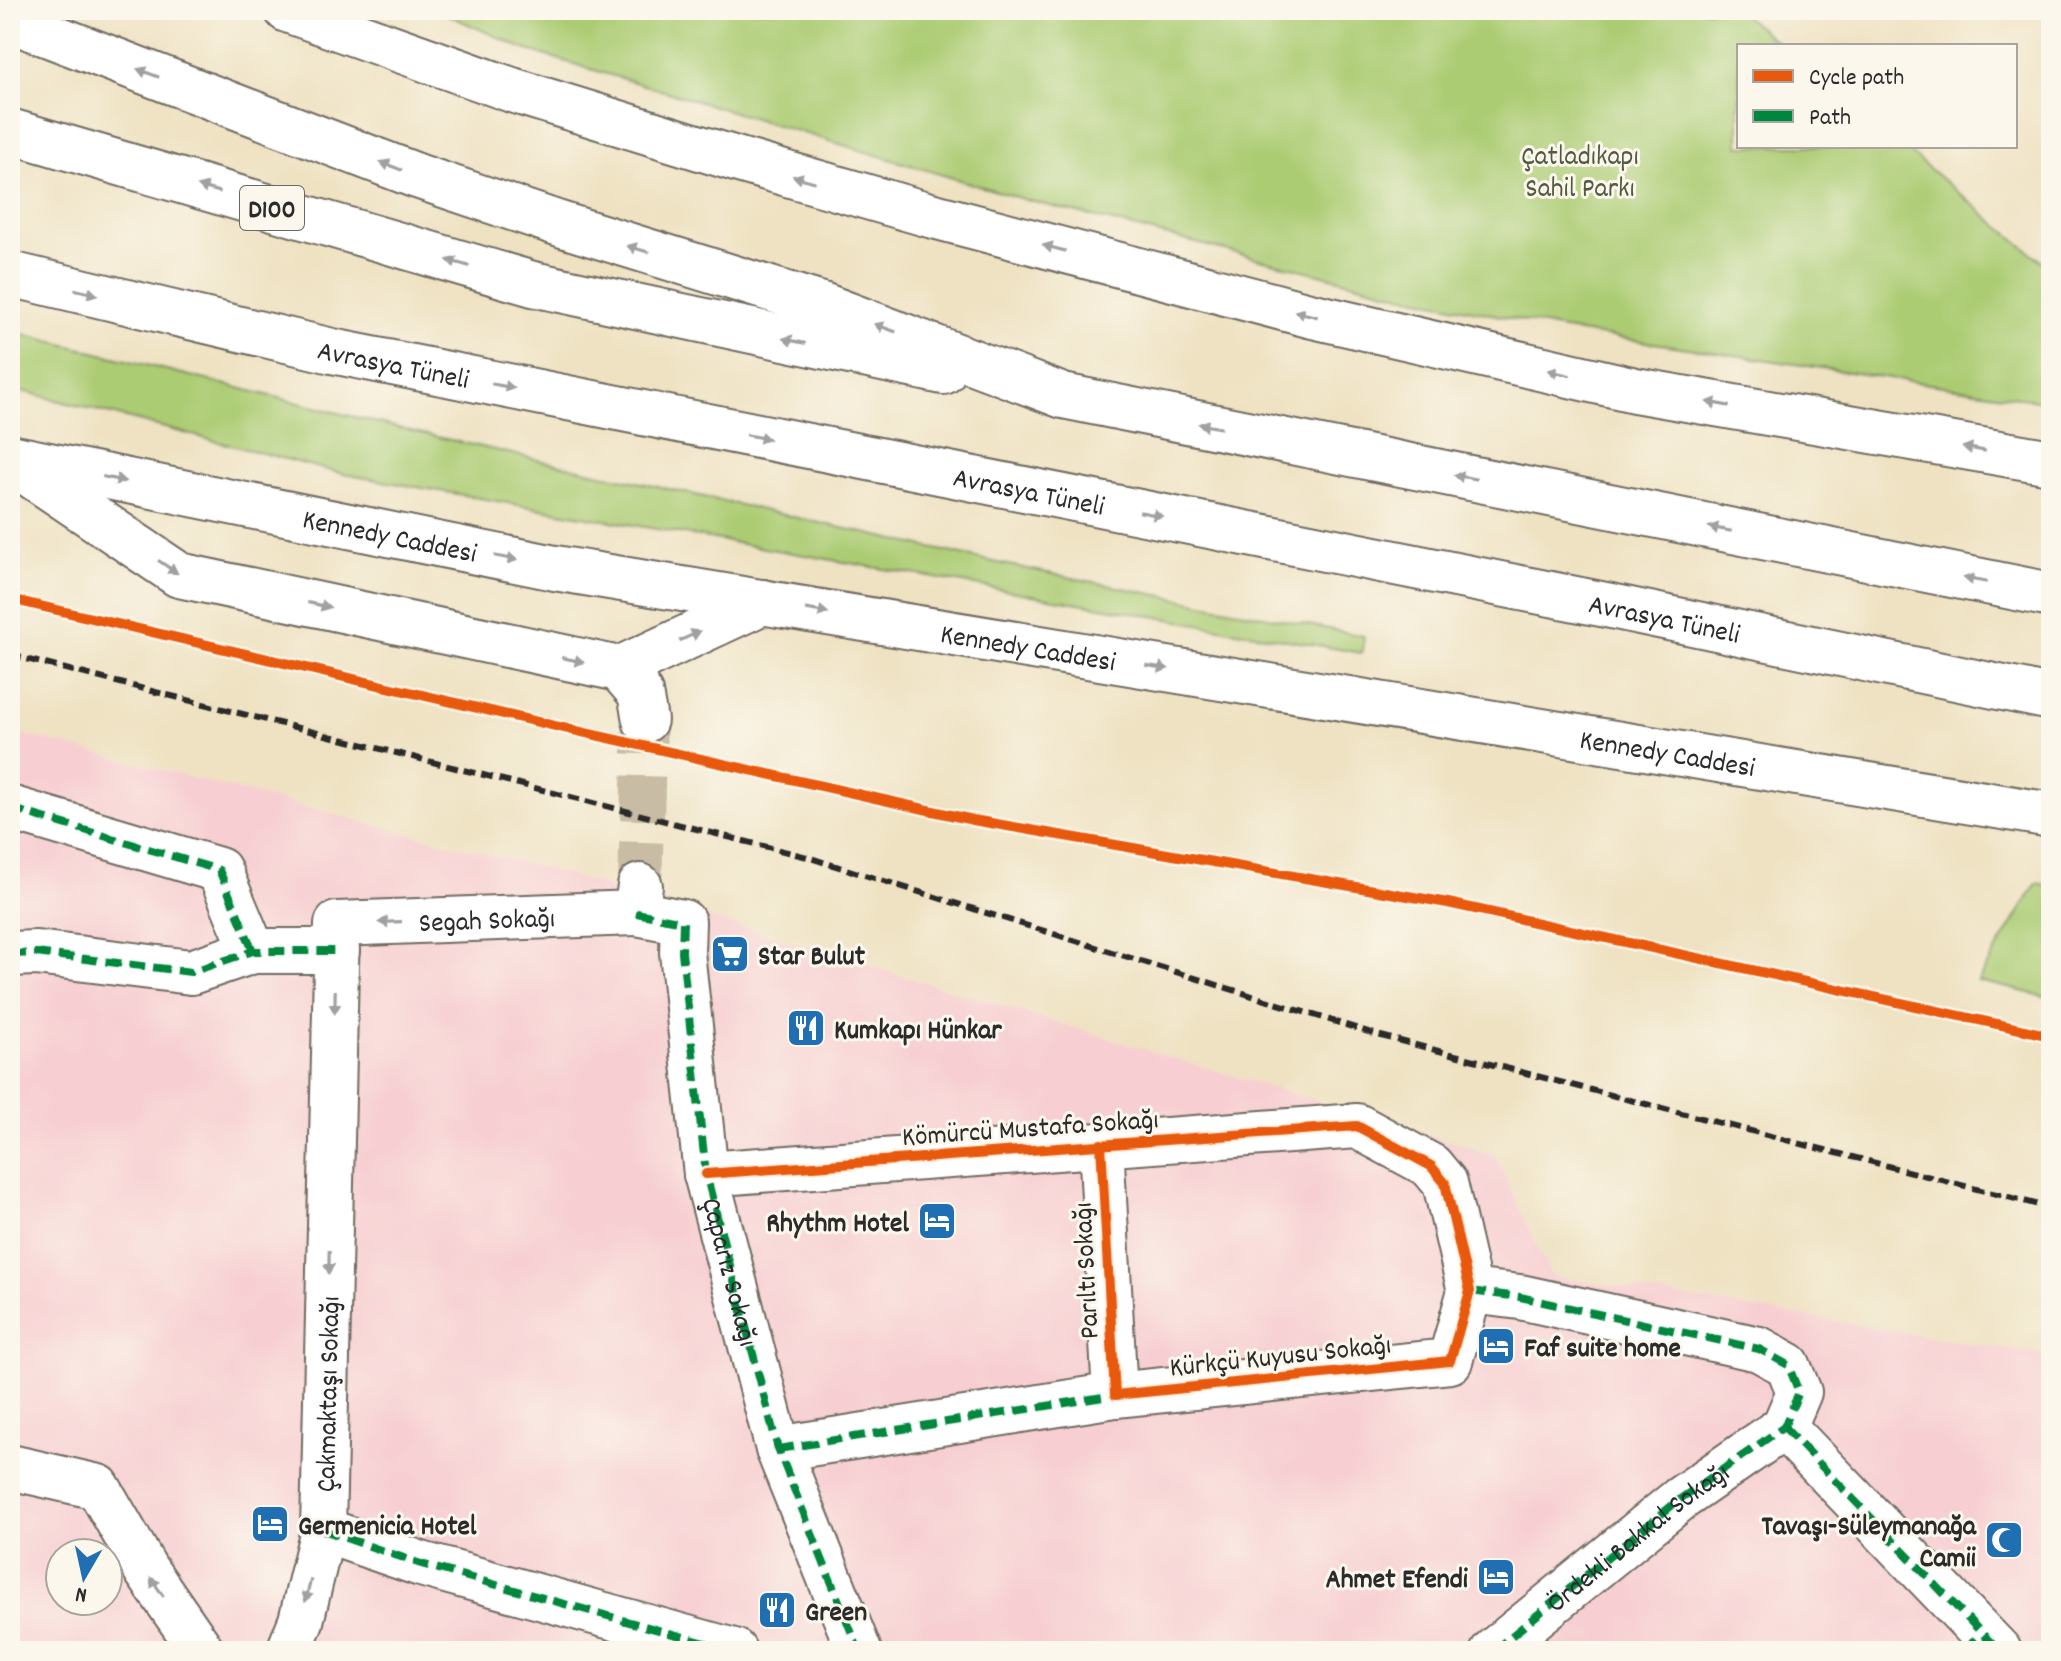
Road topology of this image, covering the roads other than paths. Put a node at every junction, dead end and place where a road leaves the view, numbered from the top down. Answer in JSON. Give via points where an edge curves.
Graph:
{"nodes":[{"id":1,"x":287,"y":10,"type":"edge"},
{"id":2,"x":10,"y":20,"type":"edge"},
{"id":3,"x":10,"y":131,"type":"edge"},
{"id":4,"x":10,"y":274,"type":"edge"},
{"id":5,"x":1063,"y":396,"type":"junction"},
{"id":6,"x":10,"y":459,"type":"edge"},
{"id":7,"x":2051,"y":462,"type":"edge"},
{"id":8,"x":2051,"y":595,"type":"edge"},
{"id":9,"x":763,"y":602,"type":"junction"},
{"id":10,"x":619,"y":669,"type":"junction"},
{"id":11,"x":2051,"y":698,"type":"edge"},
{"id":12,"x":645,"y":720,"type":"tunnel mouth"},
{"id":13,"x":10,"y":808,"type":"edge"},
{"id":14,"x":2051,"y":815,"type":"edge"},
{"id":15,"x":638,"y":899,"type":"joint"},
{"id":16,"x":337,"y":938,"type":"junction"},
{"id":17,"x":253,"y":951,"type":"junction"},
{"id":18,"x":10,"y":954,"type":"edge"},
{"id":19,"x":1101,"y":1144,"type":"junction"},
{"id":20,"x":706,"y":1174,"type":"junction"},
{"id":21,"x":1470,"y":1291,"type":"junction"},
{"id":22,"x":1115,"y":1395,"type":"junction"},
{"id":23,"x":1784,"y":1427,"type":"junction"},
{"id":24,"x":778,"y":1449,"type":"junction"},
{"id":25,"x":10,"y":1467,"type":"edge"},
{"id":26,"x":323,"y":1530,"type":"junction"},
{"id":27,"x":1982,"y":1645,"type":"edge"},
{"id":28,"x":202,"y":1651,"type":"edge"},
{"id":29,"x":289,"y":1651,"type":"edge"},
{"id":30,"x":734,"y":1651,"type":"edge"},
{"id":31,"x":859,"y":1651,"type":"edge"},
{"id":32,"x":1493,"y":1651,"type":"edge"}],
"edges":[{"from":7,"to":1,"type":"main road","one_way":true,"via":[[1635,390],[1309,315],[739,160],[512,90]]},
{"from":5,"to":2,"type":"main road","one_way":true,"via":[[825,306],[417,176]]},
{"from":5,"to":3,"type":"main road","number":"D100","one_way":true,"via":[[533,284]]},
{"from":4,"to":11,"type":"main road","name":"Avrasya Tüneli","one_way":true,"via":[[332,351]]},
{"from":8,"to":5,"type":"main road","one_way":true},
{"from":6,"to":9,"type":"main road","name":"Kennedy Caddesi","one_way":true,"via":[[555,568]]},
{"from":6,"to":10,"type":"main road","one_way":true,"via":[[179,575]]},
{"from":10,"to":9,"type":"main road","one_way":true},
{"from":9,"to":14,"type":"main road","name":"Kennedy Caddesi","one_way":true},
{"from":10,"to":12,"type":"main road","via":[[640,693]]},
{"from":13,"to":17,"type":"main road","via":[[219,870]]},
{"from":15,"to":16,"type":"main road","name":"Segah Sokağı","one_way":true},
{"from":15,"to":20,"type":"main road","name":"Çaparız Sokağı","via":[[683,922]]},
{"from":16,"to":17,"type":"main road","name":"Segah Sokağı"},
{"from":16,"to":26,"type":"main road","name":"Çakmaktaşı Sokağı","one_way":true},
{"from":17,"to":18,"type":"main road","name":"Segah Sokağı","via":[[191,972]]},
{"from":19,"to":20,"type":"main road","name":"Kömürcü Mustafa Sokağı"},
{"from":19,"to":21,"type":"main road","name":"Kömürcü Mustafa Sokağı","via":[[1357,1126],[1431,1166],[1445,1183]]},
{"from":19,"to":22,"type":"main road","name":"Parıltı Sokağı"},
{"from":20,"to":24,"type":"main road","name":"Çaparız Sokağı"},
{"from":21,"to":22,"type":"main road","name":"Kürkçü Kuyusu Sokağı","via":[[1450,1361]]},
{"from":21,"to":23,"type":"main road","via":[[1759,1349],[1788,1365],[1799,1392]]},
{"from":22,"to":24,"type":"main road","name":"Kürkçü Kuyusu Sokağı"},
{"from":23,"to":27,"type":"main road"},
{"from":23,"to":32,"type":"main road","name":"Ördekli Bakkal Sokağı","via":[[1680,1499]]},
{"from":24,"to":31,"type":"main road","name":"Çaparız Sokağı"},
{"from":28,"to":25,"type":"main road","one_way":true,"via":[[98,1487]]},
{"from":26,"to":29,"type":"main road","one_way":true},
{"from":26,"to":30,"type":"main road","name":"Çakmaktaşı Sokağı","via":[[421,1564]]}]}
